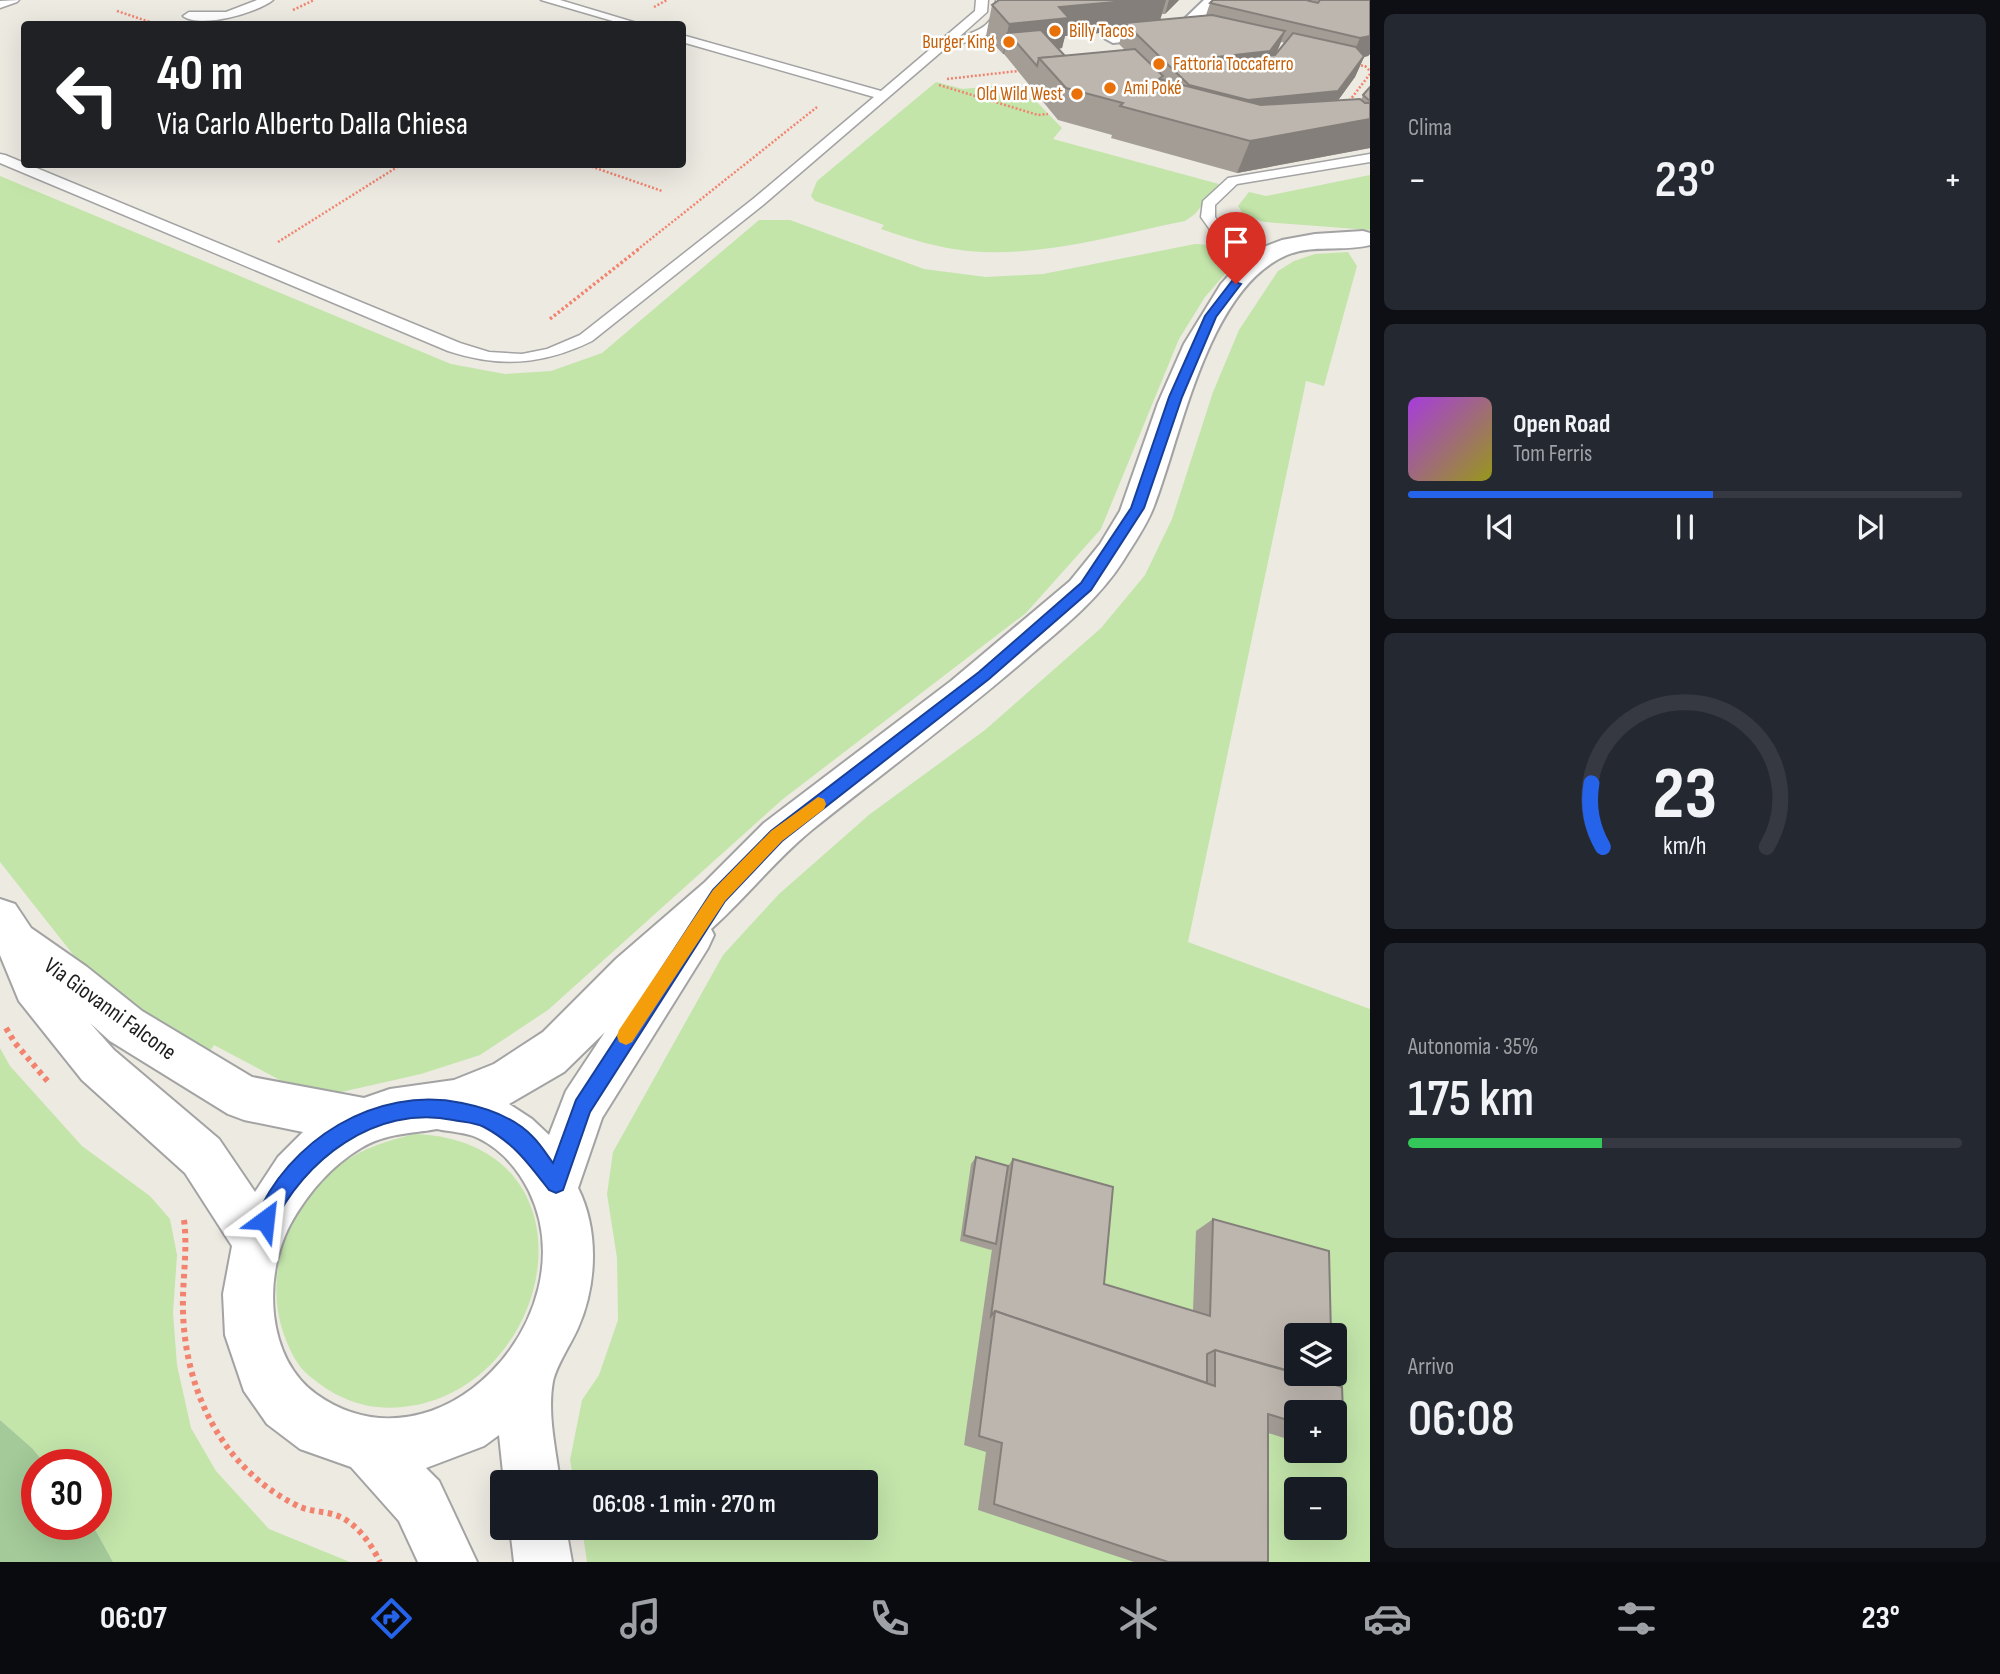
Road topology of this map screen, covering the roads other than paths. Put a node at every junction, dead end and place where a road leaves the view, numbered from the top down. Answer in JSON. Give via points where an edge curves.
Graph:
{"nodes":[{"id":1,"x":13,"y":0,"type":"edge"},
{"id":2,"x":267,"y":0,"type":"edge"},
{"id":3,"x":547,"y":0,"type":"edge"},
{"id":4,"x":982,"y":0,"type":"edge"},
{"id":5,"x":1002,"y":0,"type":"edge"},
{"id":6,"x":1214,"y":0,"type":"edge"},
{"id":7,"x":0,"y":5,"type":"edge"},
{"id":8,"x":250,"y":8,"type":"junction"},
{"id":9,"x":188,"y":16,"type":"dead end"},
{"id":10,"x":240,"y":21,"type":"edge"},
{"id":11,"x":623,"y":21,"type":"edge"},
{"id":12,"x":1182,"y":31,"type":"edge"},
{"id":13,"x":1163,"y":33,"type":"edge"},
{"id":14,"x":1113,"y":38,"type":"dead end"},
{"id":15,"x":686,"y":39,"type":"edge"},
{"id":16,"x":945,"y":43,"type":"junction"},
{"id":17,"x":882,"y":95,"type":"junction"},
{"id":18,"x":0,"y":158,"type":"edge"},
{"id":19,"x":1370,"y":158,"type":"edge"},
{"id":20,"x":21,"y":167,"type":"edge"},
{"id":21,"x":24,"y":168,"type":"edge"},
{"id":22,"x":1217,"y":230,"type":"dead end"},
{"id":23,"x":1366,"y":240,"type":"edge"},
{"id":24,"x":719,"y":896,"type":"junction"},
{"id":25,"x":8,"y":929,"type":"edge"},
{"id":26,"x":438,"y":1107,"type":"junction"},
{"id":27,"x":363,"y":1121,"type":"junction"},
{"id":28,"x":556,"y":1183,"type":"junction"},
{"id":29,"x":256,"y":1238,"type":"junction"},
{"id":30,"x":527,"y":1374,"type":"junction"},
{"id":31,"x":368,"y":1445,"type":"junction"},
{"id":32,"x":530,"y":1470,"type":"edge"},
{"id":33,"x":540,"y":1540,"type":"edge"},
{"id":34,"x":448,"y":1562,"type":"edge"},
{"id":35,"x":543,"y":1562,"type":"edge"}],
"edges":[{"from":1,"to":7,"type":"lane"},
{"from":2,"to":8,"type":"lane"},
{"from":3,"to":11,"type":"lane"},
{"from":4,"to":16,"type":"lane","via":[[981,12]]},
{"from":5,"to":16,"type":"lane","via":[[999,19],[980,36]]},
{"from":6,"to":12,"type":"street"},
{"from":8,"to":9,"type":"lane","via":[[220,16]]},
{"from":8,"to":10,"type":"lane"},
{"from":13,"to":14,"type":"street"},
{"from":15,"to":17,"type":"lane"},
{"from":16,"to":17,"type":"lane"},
{"from":17,"to":21,"type":"lane","via":[[758,202],[586,338],[559,352],[516,360],[478,356]]},
{"from":18,"to":20,"type":"lane"},
{"from":19,"to":22,"type":"lane","via":[[1233,181],[1208,204],[1208,218]]},
{"from":23,"to":24,"type":"street","via":[[1260,244],[1211,316],[1175,397],[1137,508],[1086,586],[984,676],[776,836]]},
{"from":24,"to":26,"type":"street","via":[[629,974],[544,1060],[491,1088]]},
{"from":24,"to":28,"type":"street","via":[[582,1107]]},
{"from":25,"to":27,"type":"street","name":"Via Giovanni Falcone","via":[[126,1026],[244,1098]]},
{"from":25,"to":29,"type":"street","name":"Via Giovanni Falcone","via":[[34,987],[65,1028],[98,1065],[202,1156]]},
{"from":26,"to":27,"type":"street","via":[[401,1109]]},
{"from":26,"to":28,"type":"street","via":[[486,1117],[526,1143]]},
{"from":27,"to":29,"type":"street","via":[[329,1141],[299,1168],[274,1201]]},
{"from":28,"to":30,"type":"street","via":[[569,1227],[569,1276],[555,1328]]},
{"from":29,"to":31,"type":"street","via":[[246,1284],[247,1307],[248,1329],[262,1373],[288,1408],[325,1433]]},
{"from":30,"to":31,"type":"street","via":[[494,1407],[454,1431],[412,1445]]},
{"from":30,"to":32,"type":"street","via":[[525,1429]]},
{"from":31,"to":34,"type":"street","via":[[419,1501]]},
{"from":33,"to":35,"type":"street"}]}
